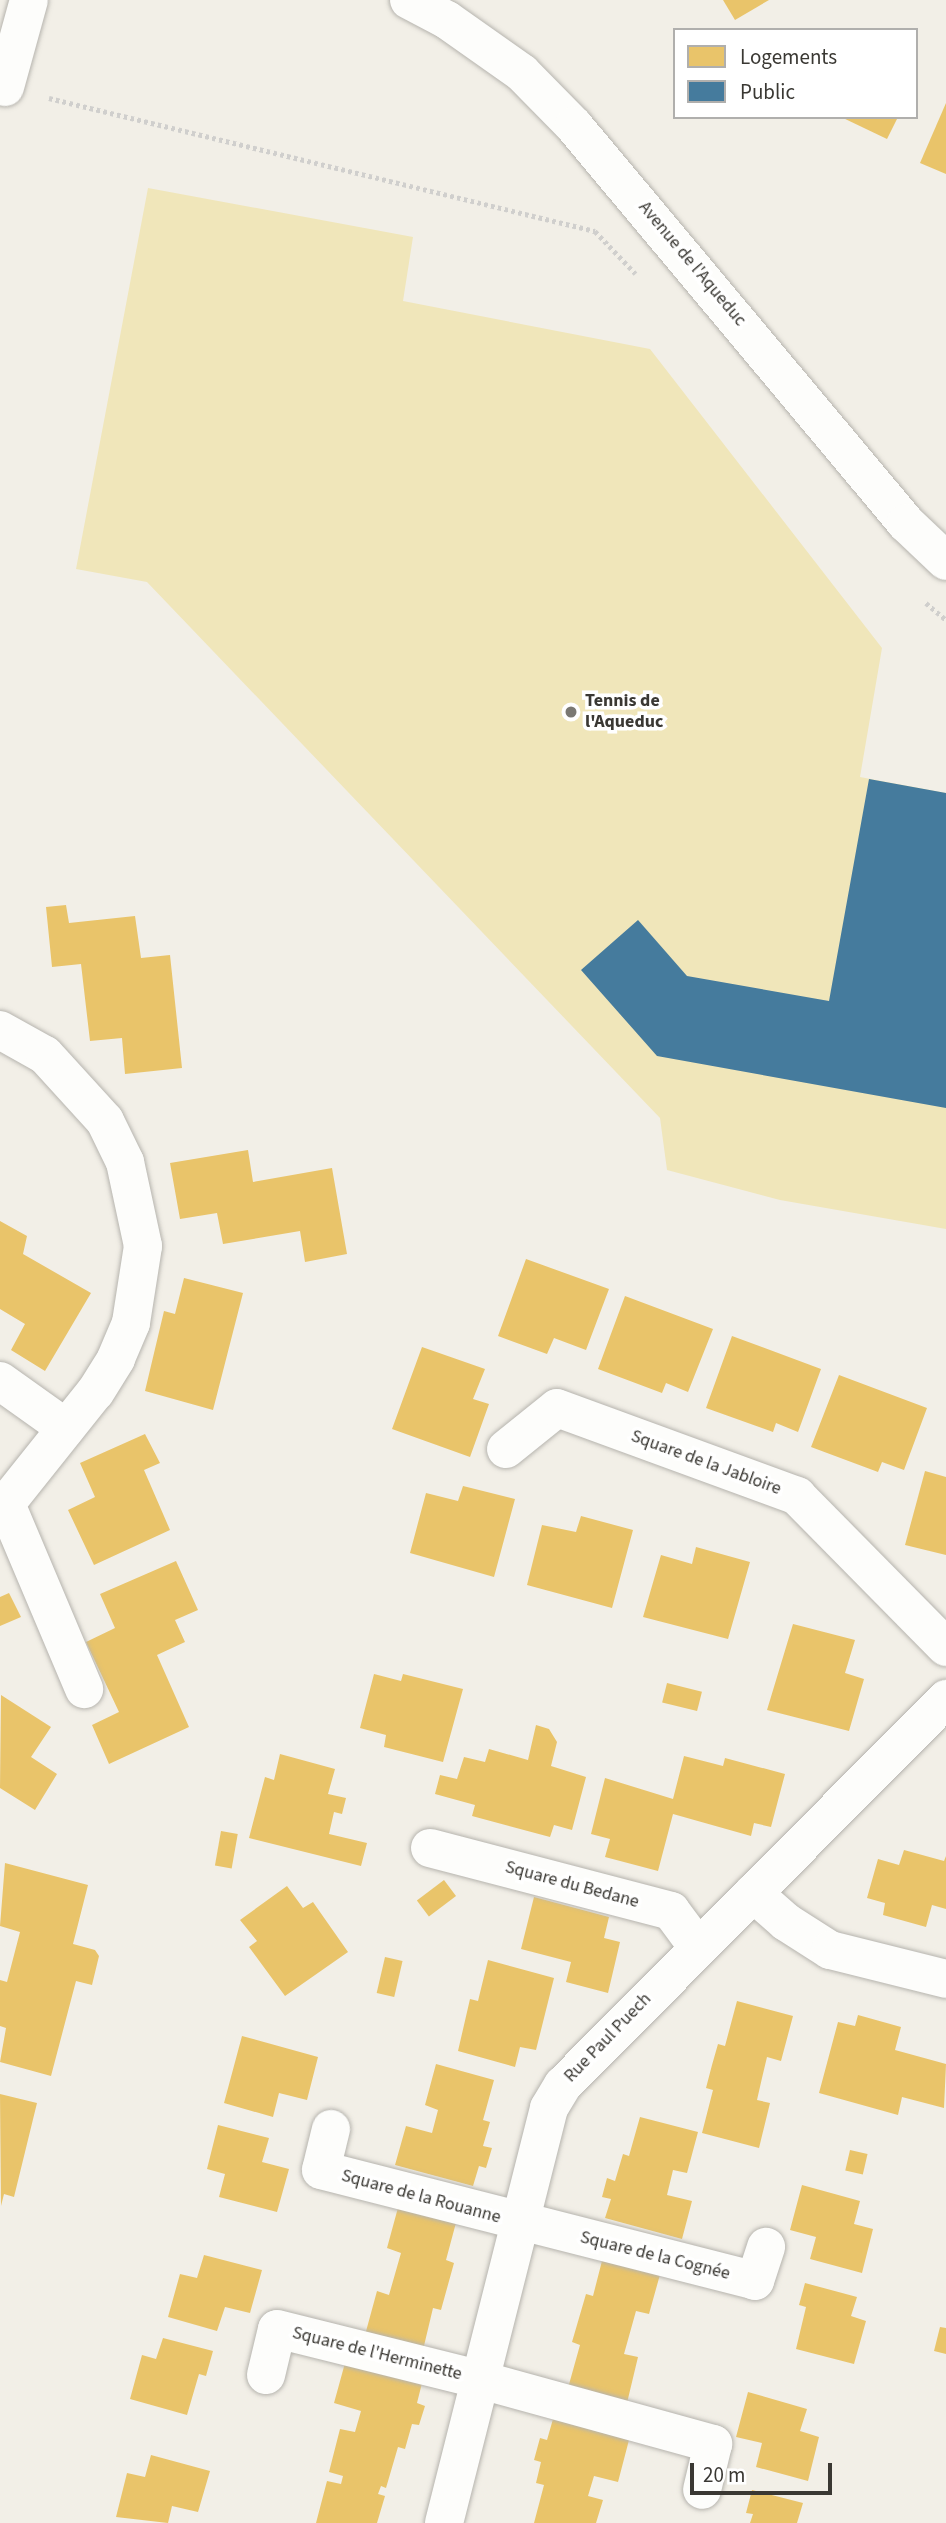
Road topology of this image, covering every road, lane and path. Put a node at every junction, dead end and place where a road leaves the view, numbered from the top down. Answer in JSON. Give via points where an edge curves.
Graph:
{"nodes":[{"id":1,"x":29,"y":0,"type":"edge"},
{"id":2,"x":409,"y":0,"type":"edge"},
{"id":3,"x":5,"y":87,"type":"joint"},
{"id":4,"x":595,"y":231,"type":"dead end"},
{"id":5,"x":946,"y":561,"type":"edge"},
{"id":6,"x":0,"y":1030,"type":"edge"},
{"id":7,"x":0,"y":1381,"type":"edge"},
{"id":8,"x":66,"y":1429,"type":"junction"},
{"id":9,"x":506,"y":1448,"type":"dead end"},
{"id":10,"x":3,"y":1507,"type":"edge"},
{"id":11,"x":946,"y":1647,"type":"edge"},
{"id":12,"x":84,"y":1689,"type":"dead end"},
{"id":13,"x":946,"y":1699,"type":"edge"},
{"id":14,"x":430,"y":1848,"type":"dead end"},
{"id":15,"x":753,"y":1893,"type":"junction"},
{"id":16,"x":697,"y":1946,"type":"junction"},
{"id":17,"x":946,"y":1979,"type":"edge"},
{"id":18,"x":331,"y":2129,"type":"dead end"},
{"id":19,"x":521,"y":2224,"type":"junction"},
{"id":20,"x":766,"y":2247,"type":"dead end"},
{"id":21,"x":266,"y":2375,"type":"dead end"},
{"id":22,"x":481,"y":2380,"type":"junction"},
{"id":23,"x":702,"y":2490,"type":"dead end"},
{"id":24,"x":444,"y":2523,"type":"edge"}],
"edges":[{"from":1,"to":3,"type":"street"},
{"from":2,"to":5,"type":"street","name":"Avenue de l'Aqueduc","via":[[447,20],[522,73],[574,126],[906,523]]},
{"from":3,"to":4,"type":"path"},
{"from":6,"to":8,"type":"street","via":[[45,1055],[105,1121],[125,1162],[137,1204],[142,1246],[131,1323],[95,1392]]},
{"from":7,"to":8,"type":"street"},
{"from":8,"to":10,"type":"street"},
{"from":9,"to":11,"type":"street","name":"Square de la Jabloire","via":[[557,1408],[797,1496]]},
{"from":10,"to":12,"type":"street"},
{"from":13,"to":15,"type":"street","name":"Rue Paul Puech"},
{"from":14,"to":16,"type":"street","name":"Square du Bedane","via":[[671,1911]]},
{"from":15,"to":16,"type":"street","name":"Rue Paul Puech"},
{"from":15,"to":17,"type":"street","via":[[786,1922],[830,1950]]},
{"from":16,"to":19,"type":"street","name":"Rue Paul Puech","via":[[563,2085],[549,2108]]},
{"from":18,"to":19,"type":"street","name":"Square de la Rouanne","via":[[321,2170]]},
{"from":19,"to":20,"type":"street","name":"Square de la Cognée","via":[[755,2281]]},
{"from":19,"to":22,"type":"street","name":"Rue Paul Puech"},
{"from":21,"to":22,"type":"street","name":"Square de l'Herminette","via":[[277,2329]]},
{"from":22,"to":23,"type":"street","via":[[713,2444]]},
{"from":22,"to":24,"type":"street","name":"Rue Paul Puech"}]}
